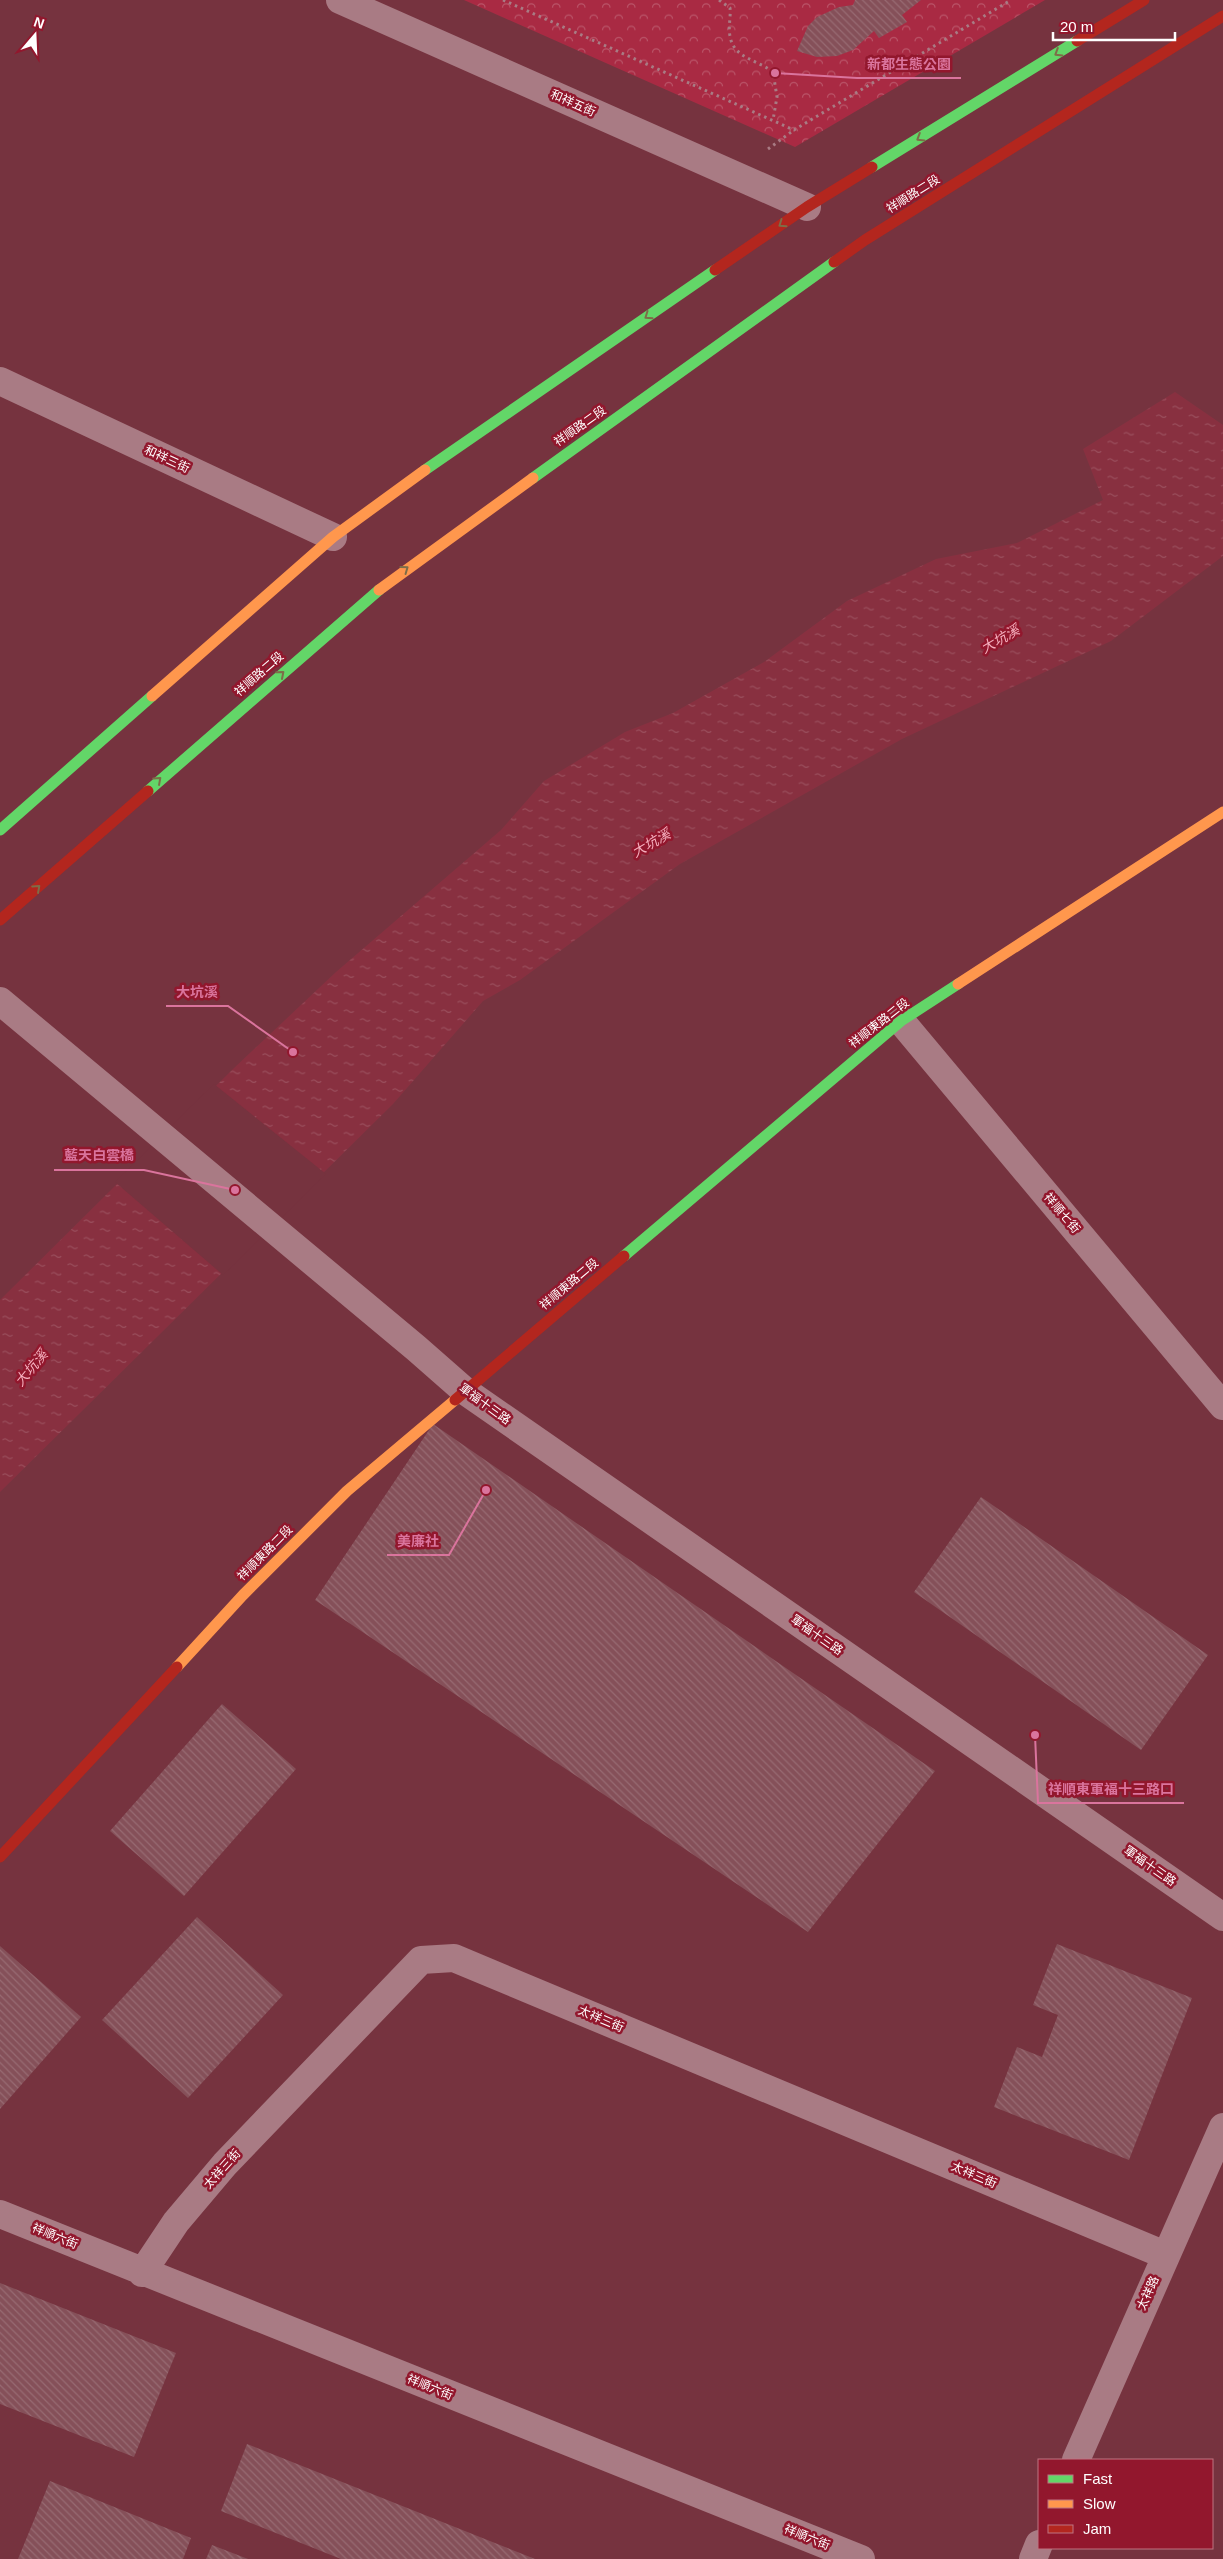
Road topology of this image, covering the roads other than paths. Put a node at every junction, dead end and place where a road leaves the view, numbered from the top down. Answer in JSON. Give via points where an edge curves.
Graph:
{"nodes":[{"id":1,"x":340,"y":0,"type":"edge"},
{"id":2,"x":1144,"y":0,"type":"edge"},
{"id":3,"x":1223,"y":16,"type":"edge"},
{"id":4,"x":807,"y":207,"type":"junction"},
{"id":5,"x":0,"y":382,"type":"edge"},
{"id":6,"x":333,"y":537,"type":"junction"},
{"id":7,"x":1223,"y":812,"type":"edge"},
{"id":8,"x":0,"y":830,"type":"edge"},
{"id":9,"x":0,"y":920,"type":"edge"},
{"id":10,"x":0,"y":1001,"type":"edge"},
{"id":11,"x":901,"y":1021,"type":"junction"},
{"id":12,"x":465,"y":1391,"type":"junction"},
{"id":13,"x":1223,"y":1406,"type":"edge"},
{"id":14,"x":0,"y":1857,"type":"edge"},
{"id":15,"x":1223,"y":1917,"type":"edge"},
{"id":16,"x":1223,"y":2127,"type":"edge"},
{"id":17,"x":0,"y":2214,"type":"edge"},
{"id":18,"x":1165,"y":2255,"type":"junction"},
{"id":19,"x":142,"y":2272,"type":"junction"},
{"id":20,"x":1076,"y":2459,"type":"edge"},
{"id":21,"x":1038,"y":2546,"type":"edge"},
{"id":22,"x":862,"y":2559,"type":"edge"},
{"id":23,"x":1032,"y":2559,"type":"edge"}],
"edges":[{"from":1,"to":4,"type":"street","name":"和祥五街"},
{"from":2,"to":4,"type":"street","one_way":true},
{"from":9,"to":3,"type":"street","name":"祥順路二段","one_way":true,"via":[[389,580],[865,240]]},
{"from":4,"to":6,"type":"street","one_way":true,"via":[[444,456]]},
{"from":5,"to":6,"type":"street","name":"和祥三街"},
{"from":6,"to":8,"type":"street"},
{"from":7,"to":11,"type":"street","name":"祥順東路二段"},
{"from":10,"to":12,"type":"street","name":"軍福十三路"},
{"from":11,"to":12,"type":"street","name":"祥順東路二段"},
{"from":11,"to":13,"type":"street","name":"祥順七街"},
{"from":12,"to":14,"type":"street","name":"祥順東路二段","via":[[347,1491],[243,1595]]},
{"from":12,"to":15,"type":"street","name":"軍福十三路"},
{"from":16,"to":18,"type":"street","name":"太祥路"},
{"from":17,"to":19,"type":"street","name":"祥順六街"},
{"from":18,"to":19,"type":"street","name":"太祥三街","via":[[454,1958],[421,1960],[225,2164],[176,2222]]},
{"from":18,"to":20,"type":"street","name":"太祥路"},
{"from":19,"to":22,"type":"street","name":"祥順六街"},
{"from":21,"to":23,"type":"street"}]}
